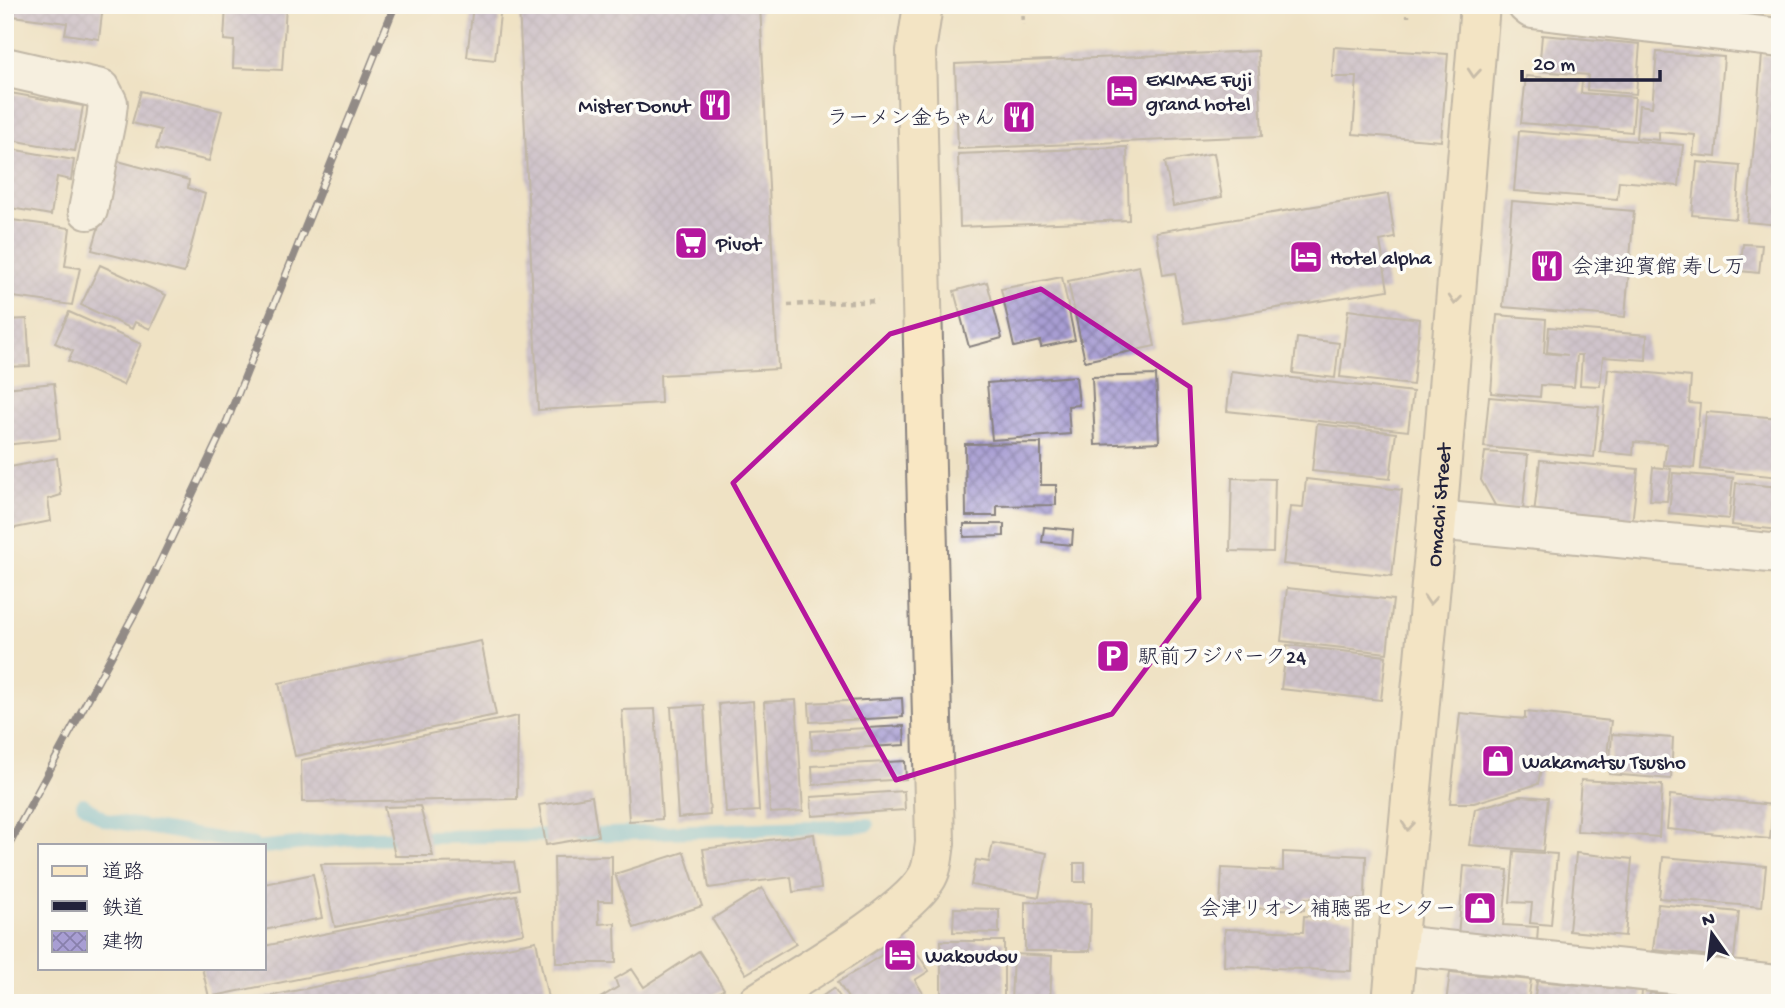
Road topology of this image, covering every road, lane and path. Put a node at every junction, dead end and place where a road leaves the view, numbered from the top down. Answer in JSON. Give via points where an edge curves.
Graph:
{"nodes":[{"id":1,"x":923,"y":5,"type":"edge"},
{"id":2,"x":1022,"y":5,"type":"edge"},
{"id":3,"x":1408,"y":5,"type":"edge"},
{"id":4,"x":1480,"y":5,"type":"edge"},
{"id":5,"x":1527,"y":5,"type":"edge"},
{"id":6,"x":1408,"y":17,"type":"dead end"},
{"id":7,"x":1023,"y":25,"type":"dead end"},
{"id":8,"x":1780,"y":38,"type":"edge"},
{"id":9,"x":5,"y":67,"type":"edge"},
{"id":10,"x":88,"y":210,"type":"dead end"},
{"id":11,"x":883,"y":301,"type":"dead end"},
{"id":12,"x":788,"y":305,"type":"dead end"},
{"id":13,"x":1437,"y":520,"type":"junction"},
{"id":14,"x":1780,"y":554,"type":"edge"},
{"id":15,"x":1397,"y":945,"type":"junction"},
{"id":16,"x":1777,"y":982,"type":"edge"},
{"id":17,"x":757,"y":1003,"type":"edge"},
{"id":18,"x":1392,"y":1003,"type":"edge"}],
"edges":[{"from":1,"to":17,"type":"street","via":[[916,51],[932,864],[921,887],[882,921]]},
{"from":2,"to":7,"type":"path"},
{"from":3,"to":6,"type":"path"},
{"from":4,"to":13,"type":"street","name":"Omachi Street","one_way":true},
{"from":5,"to":8,"type":"street"},
{"from":9,"to":10,"type":"street","via":[[101,89],[108,103]]},
{"from":11,"to":12,"type":"path"},
{"from":13,"to":14,"type":"street"},
{"from":13,"to":15,"type":"street","name":"Omachi Street","one_way":true},
{"from":15,"to":16,"type":"street"},
{"from":15,"to":18,"type":"street","name":"Omachi Street"}]}
